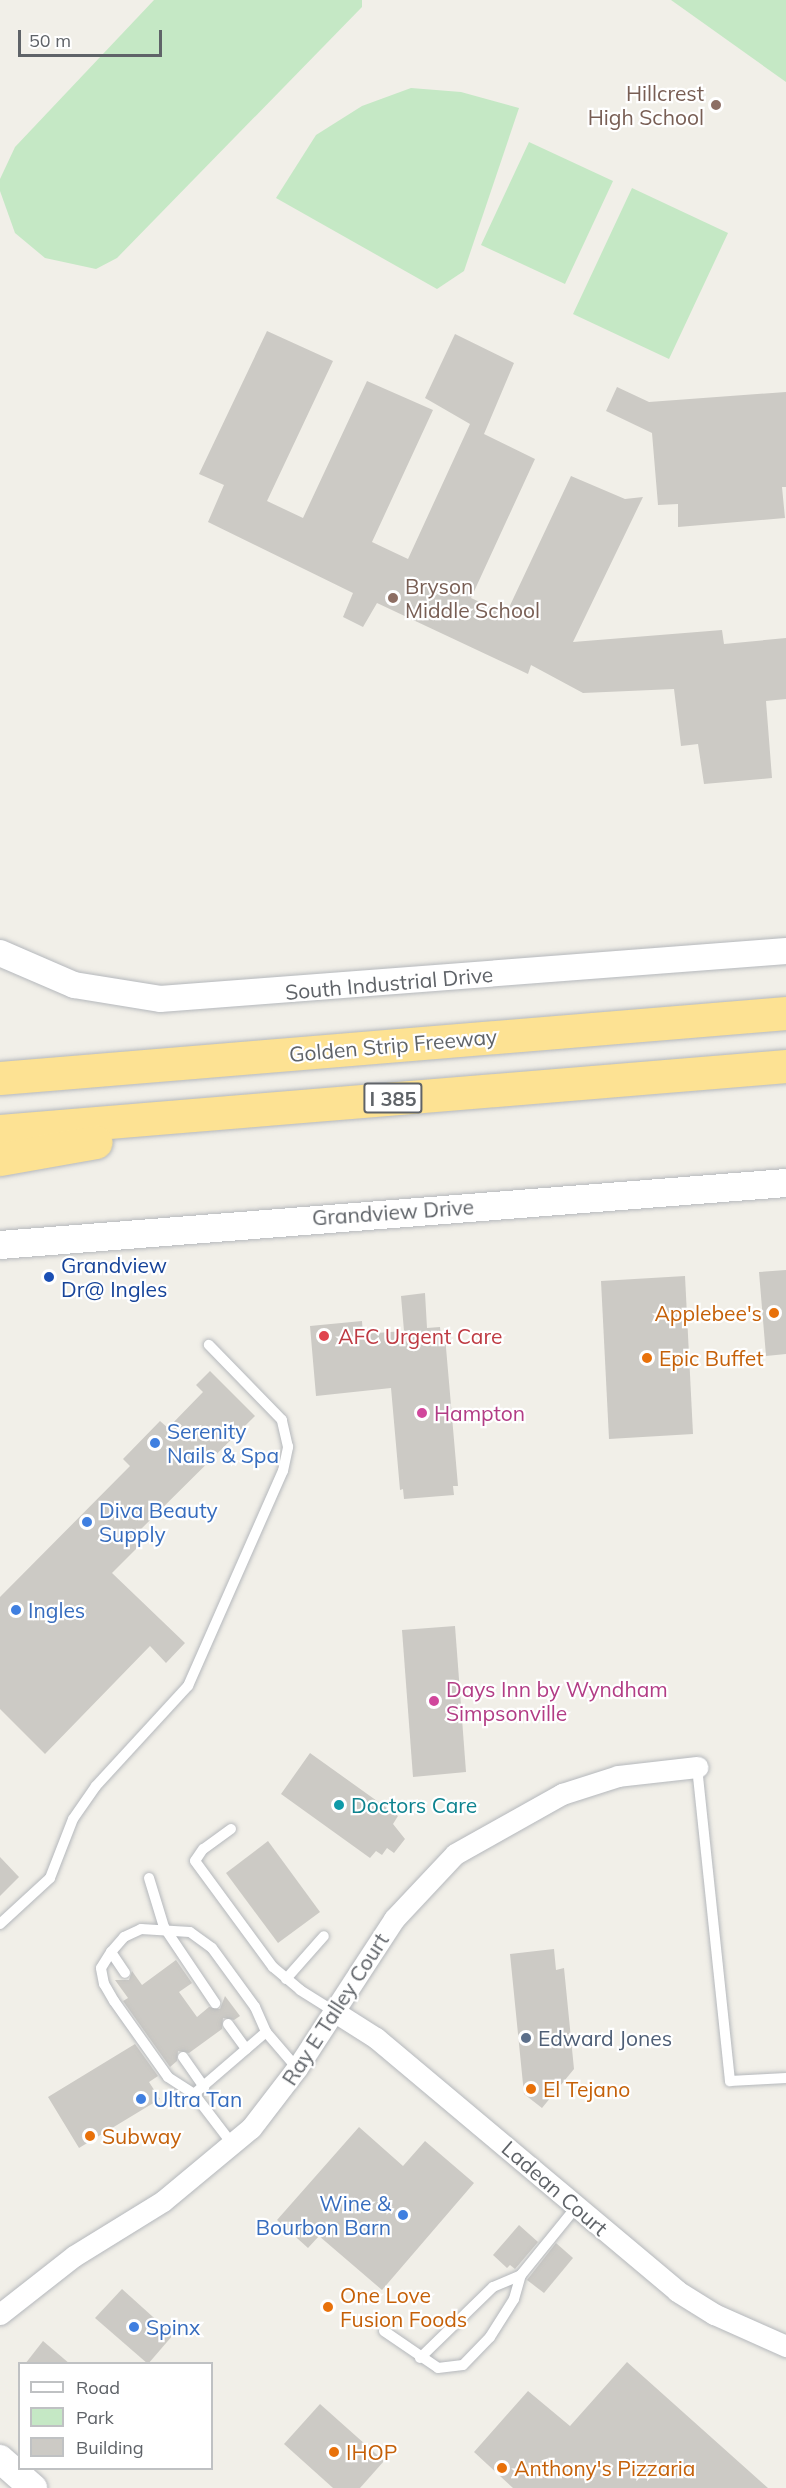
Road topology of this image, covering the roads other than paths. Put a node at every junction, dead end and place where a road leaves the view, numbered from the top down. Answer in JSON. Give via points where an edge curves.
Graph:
{"nodes":[{"id":1,"x":786,"y":951,"type":"edge"},
{"id":2,"x":0,"y":953,"type":"edge"},
{"id":3,"x":786,"y":1013,"type":"edge"},
{"id":4,"x":300,"y":1053,"type":"junction"},
{"id":5,"x":0,"y":1055,"type":"edge"},
{"id":6,"x":786,"y":1066,"type":"edge"},
{"id":7,"x":0,"y":1078,"type":"edge"},
{"id":8,"x":298,"y":1106,"type":"junction"},
{"id":9,"x":0,"y":1131,"type":"edge"},
{"id":10,"x":0,"y":1159,"type":"edge"},
{"id":11,"x":786,"y":1182,"type":"edge"},
{"id":12,"x":0,"y":1245,"type":"edge"},
{"id":13,"x":209,"y":1345,"type":"dead end"},
{"id":14,"x":696,"y":1767,"type":"joint"},
{"id":15,"x":231,"y":1829,"type":"dead end"},
{"id":16,"x":150,"y":1878,"type":"dead end"},
{"id":17,"x":0,"y":1924,"type":"edge"},
{"id":18,"x":164,"y":1927,"type":"junction"},
{"id":19,"x":324,"y":1936,"type":"dead end"},
{"id":20,"x":111,"y":1952,"type":"junction"},
{"id":21,"x":125,"y":1973,"type":"dead end"},
{"id":22,"x":286,"y":1978,"type":"junction"},
{"id":23,"x":215,"y":2003,"type":"dead end"},
{"id":24,"x":335,"y":2012,"type":"junction"},
{"id":25,"x":228,"y":2024,"type":"dead end"},
{"id":26,"x":266,"y":2032,"type":"junction"},
{"id":27,"x":246,"y":2049,"type":"junction"},
{"id":28,"x":183,"y":2057,"type":"dead end"},
{"id":29,"x":297,"y":2068,"type":"junction"},
{"id":30,"x":786,"y":2078,"type":"edge"},
{"id":31,"x":204,"y":2087,"type":"junction"},
{"id":32,"x":194,"y":2094,"type":"junction"},
{"id":33,"x":233,"y":2145,"type":"junction"},
{"id":34,"x":577,"y":2206,"type":"junction"},
{"id":35,"x":521,"y":2275,"type":"junction"},
{"id":36,"x":0,"y":2314,"type":"edge"},
{"id":37,"x":384,"y":2331,"type":"dead end"},
{"id":38,"x":786,"y":2346,"type":"edge"},
{"id":39,"x":420,"y":2358,"type":"junction"},
{"id":40,"x":0,"y":2459,"type":"edge"},
{"id":41,"x":33,"y":2488,"type":"edge"}],
"edges":[{"from":1,"to":2,"type":"street","name":"South Industrial Drive","via":[[160,999],[74,986]]},
{"from":3,"to":4,"type":"highway","name":"Golden Strip Freeway"},
{"from":4,"to":5,"type":"highway"},
{"from":4,"to":7,"type":"highway","name":"Golden Strip Freeway"},
{"from":6,"to":8,"type":"highway","number":"I 385"},
{"from":8,"to":9,"type":"highway","number":"I 385"},
{"from":8,"to":10,"type":"highway"},
{"from":11,"to":12,"type":"main road","name":"Grandview Drive"},
{"from":13,"to":17,"type":"lane","via":[[282,1420],[288,1447],[283,1471],[188,1686],[96,1786],[73,1819],[50,1878]]},
{"from":14,"to":24,"type":"street","name":"Ray E Talley Court","via":[[618,1776],[562,1794],[464,1848],[422,1885],[394,1918]]},
{"from":14,"to":30,"type":"lane","via":[[730,2081]]},
{"from":15,"to":22,"type":"lane","via":[[203,1849],[195,1861],[273,1967]]},
{"from":16,"to":18,"type":"lane"},
{"from":18,"to":20,"type":"lane","via":[[141,1929],[124,1937]]},
{"from":18,"to":23,"type":"lane"},
{"from":18,"to":26,"type":"lane","via":[[190,1932],[212,1948],[255,2007]]},
{"from":19,"to":22,"type":"lane"},
{"from":20,"to":21,"type":"lane"},
{"from":20,"to":32,"type":"lane","via":[[101,1968],[104,1984],[168,2077]]},
{"from":22,"to":24,"type":"lane"},
{"from":24,"to":29,"type":"street","name":"Ray E Talley Court"},
{"from":24,"to":34,"type":"street","name":"Ladean Court","via":[[376,2038]]},
{"from":25,"to":27,"type":"lane"},
{"from":26,"to":27,"type":"lane"},
{"from":26,"to":29,"type":"lane"},
{"from":27,"to":31,"type":"lane"},
{"from":28,"to":31,"type":"lane"},
{"from":29,"to":33,"type":"street","name":"Ray E Talley Court"},
{"from":31,"to":32,"type":"lane"},
{"from":32,"to":33,"type":"lane"},
{"from":33,"to":36,"type":"street","name":"Ray E Talley Court","via":[[163,2201],[74,2256]]},
{"from":34,"to":35,"type":"lane"},
{"from":34,"to":38,"type":"street","name":"Ladean Court","via":[[677,2290],[714,2314]]},
{"from":35,"to":39,"type":"lane","via":[[493,2287]]},
{"from":35,"to":39,"type":"lane","via":[[514,2300],[490,2337],[463,2365],[438,2368]]},
{"from":37,"to":39,"type":"lane"},
{"from":40,"to":41,"type":"main road"}]}
